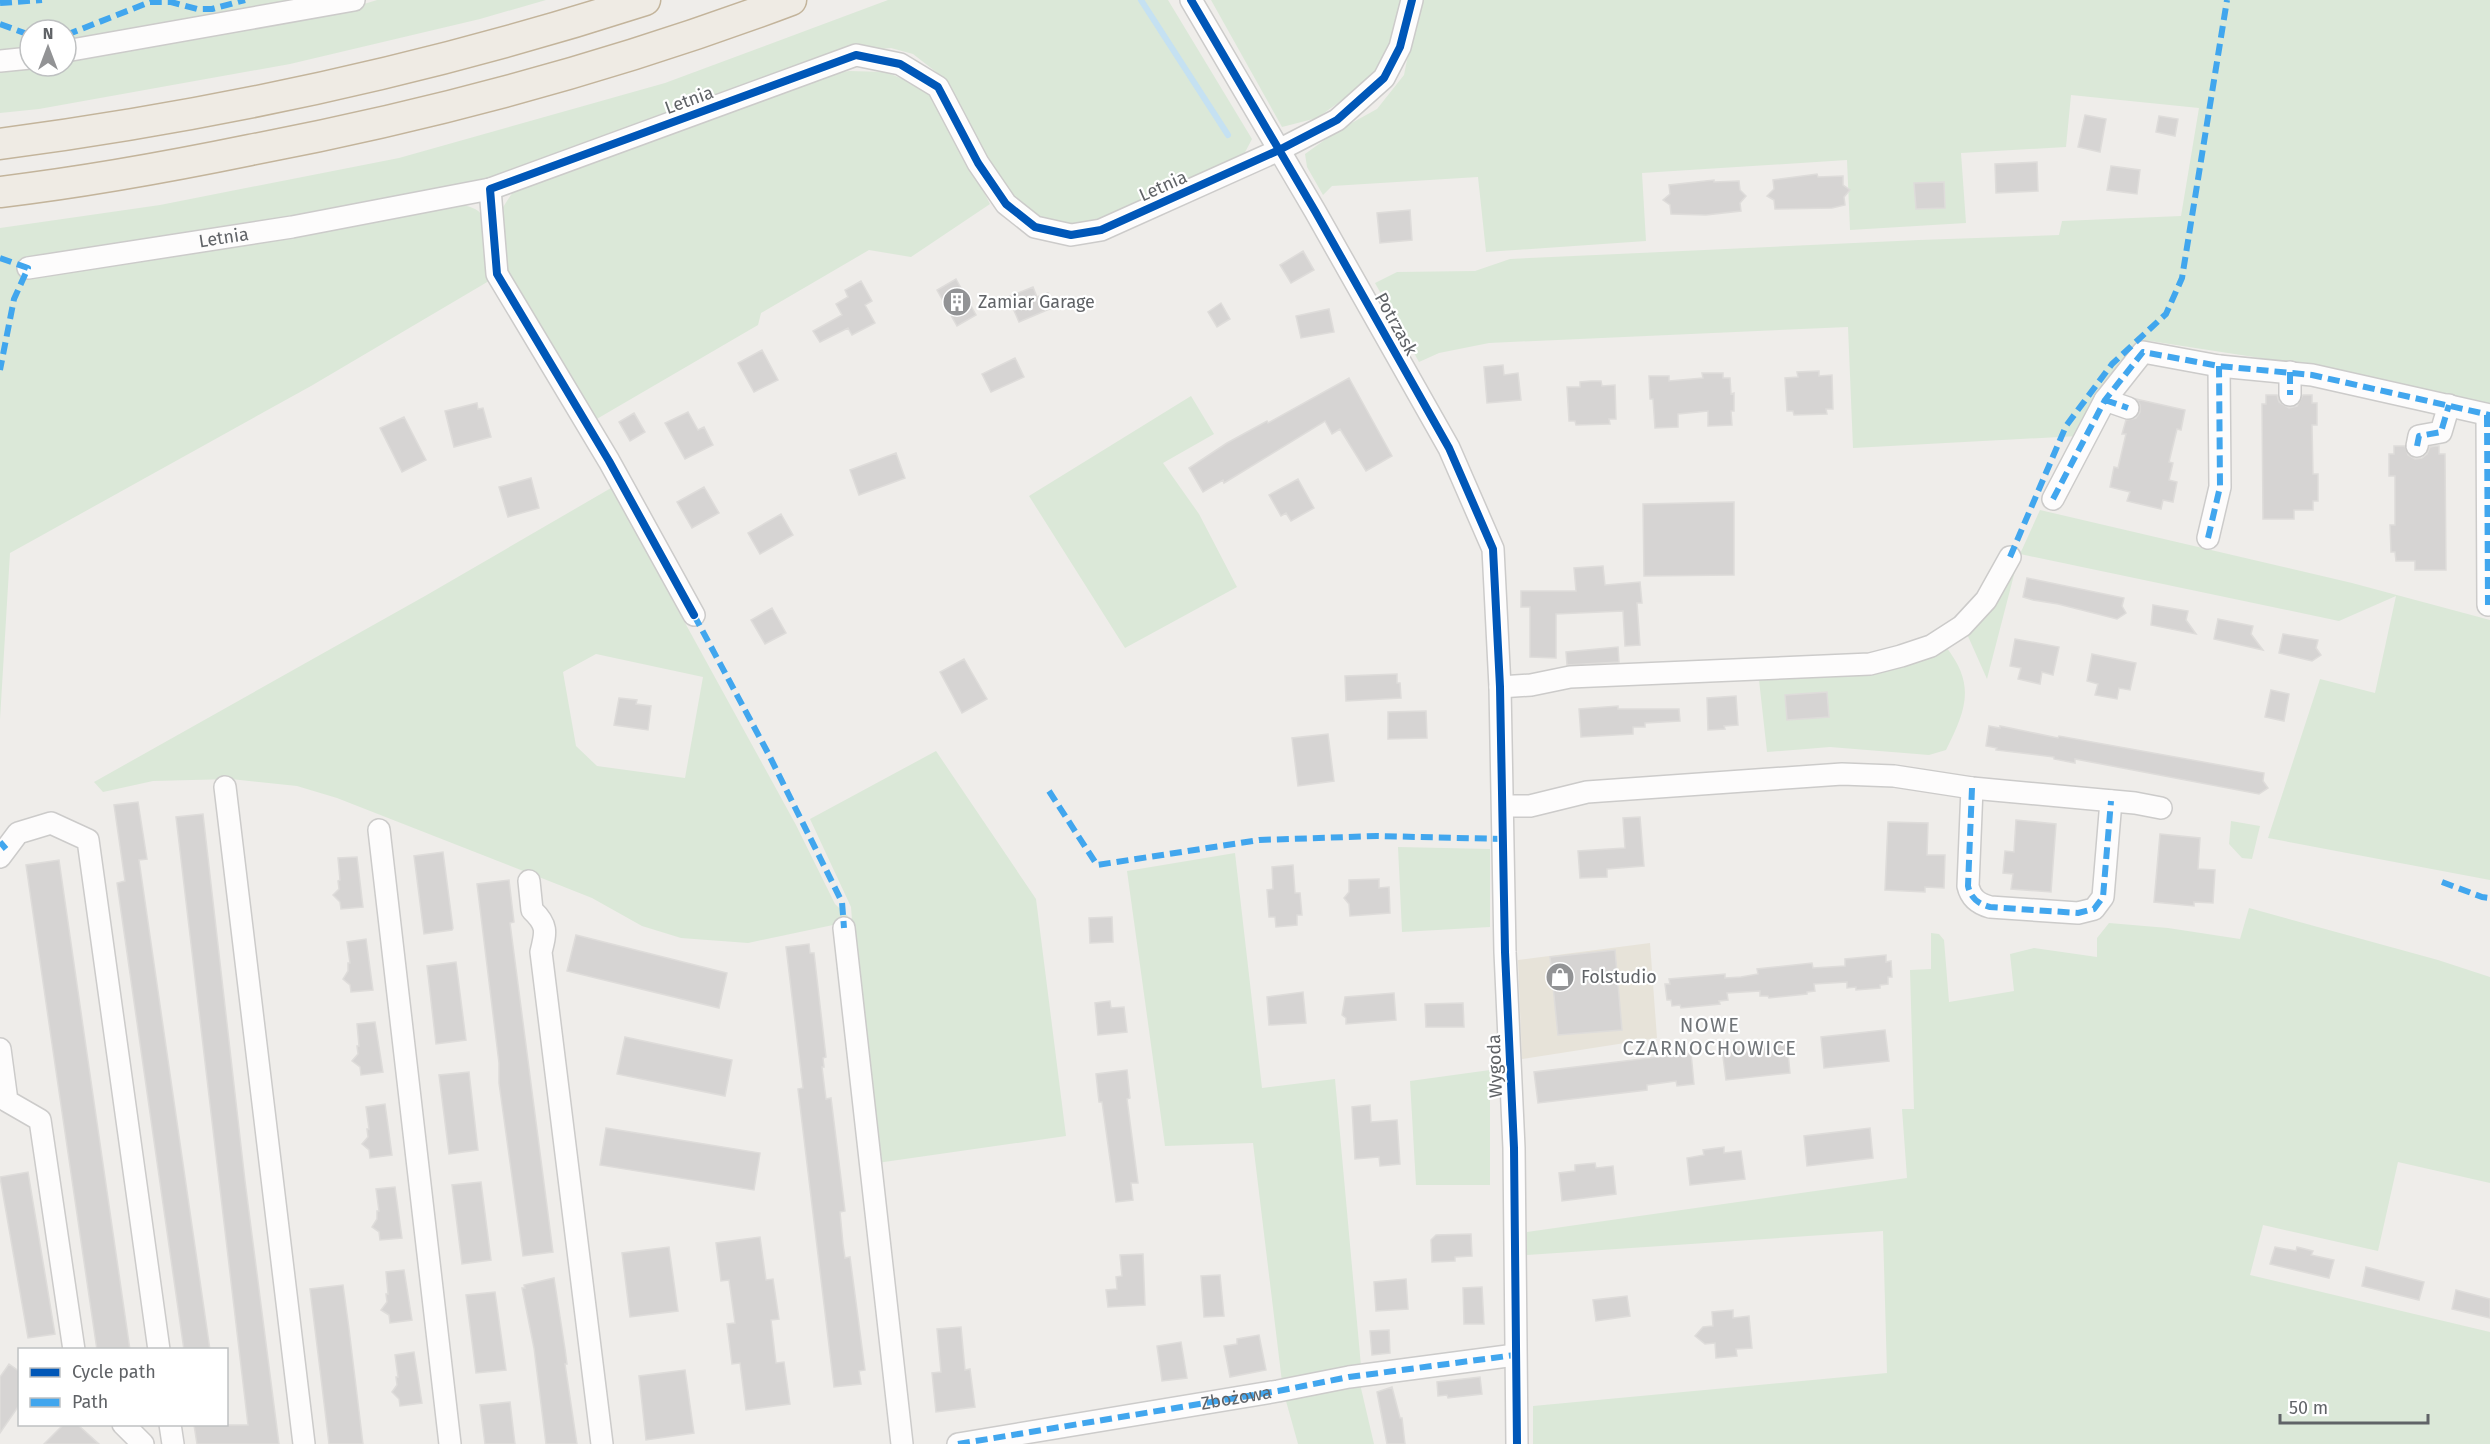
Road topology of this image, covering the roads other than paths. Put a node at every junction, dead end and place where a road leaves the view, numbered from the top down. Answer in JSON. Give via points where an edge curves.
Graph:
{"nodes":[{"id":1,"x":354,"y":0,"type":"edge"},
{"id":2,"x":645,"y":0,"type":"edge"},
{"id":3,"x":790,"y":0,"type":"edge"},
{"id":4,"x":1191,"y":0,"type":"edge"},
{"id":5,"x":1412,"y":0,"type":"edge"},
{"id":6,"x":78,"y":49,"type":"edge"},
{"id":7,"x":18,"y":60,"type":"edge"},
{"id":8,"x":0,"y":62,"type":"edge"},
{"id":9,"x":0,"y":144,"type":"edge"},
{"id":10,"x":1279,"y":150,"type":"junction"},
{"id":11,"x":490,"y":189,"type":"junction"},
{"id":12,"x":0,"y":192,"type":"edge"},
{"id":13,"x":28,"y":268,"type":"dead end"},
{"id":14,"x":2219,"y":366,"type":"junction"},
{"id":15,"x":2290,"y":372,"type":"junction"},
{"id":16,"x":2290,"y":395,"type":"dead end"},
{"id":17,"x":2105,"y":400,"type":"junction"},
{"id":18,"x":2449,"y":405,"type":"junction"},
{"id":19,"x":2128,"y":408,"type":"dead end"},
{"id":20,"x":2488,"y":415,"type":"edge"},
{"id":21,"x":2416,"y":446,"type":"dead end"},
{"id":22,"x":2053,"y":499,"type":"dead end"},
{"id":23,"x":2208,"y":538,"type":"dead end"},
{"id":24,"x":2010,"y":557,"type":"dead end"},
{"id":25,"x":2488,"y":605,"type":"dead end"},
{"id":26,"x":694,"y":615,"type":"dead end"},
{"id":27,"x":1500,"y":687,"type":"junction"},
{"id":28,"x":225,"y":787,"type":"dead end"},
{"id":29,"x":1972,"y":788,"type":"junction"},
{"id":30,"x":2111,"y":801,"type":"junction"},
{"id":31,"x":1504,"y":806,"type":"junction"},
{"id":32,"x":2161,"y":808,"type":"dead end"},
{"id":33,"x":379,"y":830,"type":"dead end"},
{"id":34,"x":0,"y":857,"type":"edge"},
{"id":35,"x":529,"y":881,"type":"dead end"},
{"id":36,"x":844,"y":928,"type":"dead end"},
{"id":37,"x":0,"y":1049,"type":"edge"},
{"id":38,"x":74,"y":1348,"type":"edge"},
{"id":39,"x":159,"y":1348,"type":"edge"},
{"id":40,"x":1515,"y":1355,"type":"junction"},
{"id":41,"x":124,"y":1426,"type":"edge"},
{"id":42,"x":170,"y":1426,"type":"edge"},
{"id":43,"x":901,"y":1440,"type":"edge"},
{"id":44,"x":143,"y":1444,"type":"edge"},
{"id":45,"x":173,"y":1444,"type":"edge"},
{"id":46,"x":303,"y":1444,"type":"edge"},
{"id":47,"x":450,"y":1444,"type":"edge"},
{"id":48,"x":602,"y":1444,"type":"edge"},
{"id":49,"x":958,"y":1444,"type":"edge"},
{"id":50,"x":1517,"y":1444,"type":"edge"}],
"edges":[{"from":1,"to":6,"type":"street"},
{"from":2,"to":9,"type":"highway","via":[[471,52],[309,91],[158,120]]},
{"from":3,"to":12,"type":"highway","via":[[663,45],[378,123],[171,165]]},
{"from":4,"to":10,"type":"street","name":"Potrzask"},
{"from":5,"to":10,"type":"street","name":"Letnia","via":[[1400,47],[1384,78],[1337,120]]},
{"from":7,"to":8,"type":"street"},
{"from":10,"to":11,"type":"street","name":"Letnia","via":[[1101,230],[1071,235],[1035,227],[1006,204],[983,171],[938,87],[900,64],[856,55]]},
{"from":10,"to":27,"type":"street","name":"Potrzask","via":[[1449,448],[1493,549]]},
{"from":11,"to":13,"type":"street","name":"Letnia","via":[[292,227]]},
{"from":11,"to":26,"type":"street","via":[[497,274],[609,461]]},
{"from":14,"to":15,"type":"street"},
{"from":14,"to":17,"type":"street","via":[[2143,352]]},
{"from":14,"to":23,"type":"street","via":[[2220,487]]},
{"from":15,"to":16,"type":"street"},
{"from":15,"to":18,"type":"street"},
{"from":17,"to":19,"type":"street"},
{"from":17,"to":22,"type":"street"},
{"from":18,"to":20,"type":"street"},
{"from":18,"to":21,"type":"street","via":[[2441,432],[2419,436]]},
{"from":20,"to":25,"type":"street"},
{"from":24,"to":27,"type":"street","via":[[1986,600],[1962,626],[1931,646],[1870,664],[1570,677]]},
{"from":27,"to":31,"type":"street","name":"Wygoda"},
{"from":28,"to":46,"type":"street"},
{"from":29,"to":30,"type":"street"},
{"from":29,"to":30,"type":"street","via":[[1968,886],[1974,899],[1990,908],[2078,913],[2094,909],[2103,897]]},
{"from":29,"to":31,"type":"street","via":[[1894,776],[1842,774],[1587,792],[1530,806]]},
{"from":30,"to":32,"type":"street"},
{"from":31,"to":40,"type":"street","name":"Wygoda","via":[[1514,1148]]},
{"from":33,"to":47,"type":"street"},
{"from":34,"to":39,"type":"street","via":[[18,833],[51,824],[88,840]]},
{"from":35,"to":48,"type":"street","via":[[532,910],[543,920],[545,935],[541,952]]},
{"from":36,"to":43,"type":"street"},
{"from":37,"to":38,"type":"street","via":[[7,1101],[40,1120]]},
{"from":40,"to":49,"type":"street","name":"Zbożowa","via":[[1348,1377]]},
{"from":40,"to":50,"type":"street","name":"Wygoda"},
{"from":41,"to":44,"type":"street"},
{"from":42,"to":45,"type":"street"}]}
